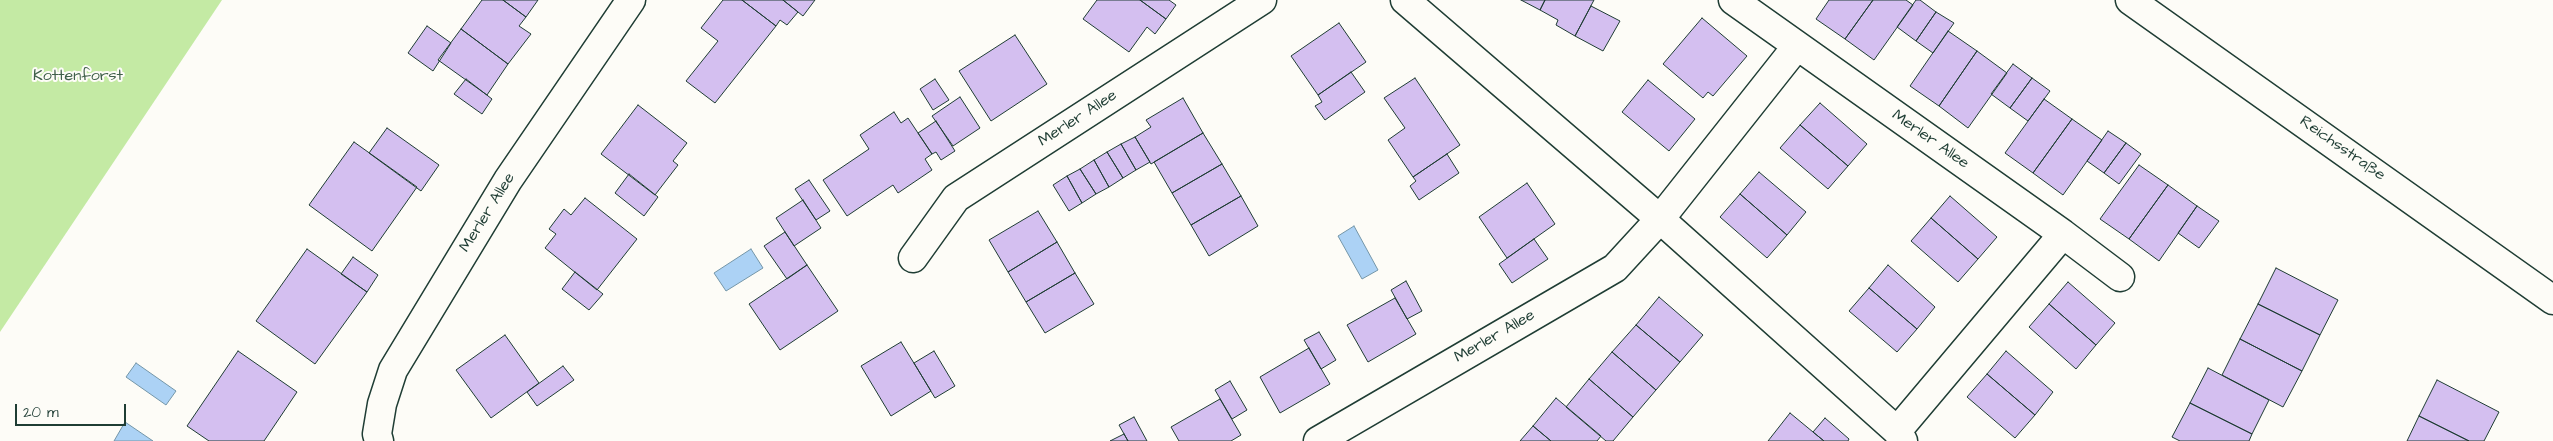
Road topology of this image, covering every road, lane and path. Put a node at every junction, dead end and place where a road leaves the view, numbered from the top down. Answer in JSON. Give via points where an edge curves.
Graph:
{"nodes":[{"id":1,"x":631,"y":0,"type":"edge"},
{"id":2,"x":1262,"y":0,"type":"edge"},
{"id":3,"x":1405,"y":0,"type":"edge"},
{"id":4,"x":1733,"y":0,"type":"edge"},
{"id":5,"x":2130,"y":0,"type":"edge"},
{"id":6,"x":1798,"y":46,"type":"junction"},
{"id":7,"x":1660,"y":219,"type":"junction"},
{"id":8,"x":2064,"y":234,"type":"junction"},
{"id":9,"x":913,"y":258,"type":"dead end"},
{"id":10,"x":2120,"y":276,"type":"dead end"},
{"id":11,"x":2553,"y":300,"type":"edge"},
{"id":12,"x":1900,"y":436,"type":"edge"},
{"id":13,"x":379,"y":441,"type":"edge"},
{"id":14,"x":1318,"y":441,"type":"edge"}],
"edges":[{"from":1,"to":13,"type":"street","name":"Merler Allee","via":[[508,180],[393,370],[382,404],[377,434]]},
{"from":2,"to":9,"type":"street","name":"Merler Allee","via":[[956,198]]},
{"from":3,"to":7,"type":"street"},
{"from":4,"to":6,"type":"street","name":"Merler Allee"},
{"from":5,"to":11,"type":"street","name":"Reichsstraße"},
{"from":6,"to":7,"type":"street","name":"Merler Allee"},
{"from":6,"to":8,"type":"street","name":"Merler Allee"},
{"from":7,"to":12,"type":"street"},
{"from":7,"to":14,"type":"street","name":"Merler Allee","via":[[1615,268]]},
{"from":8,"to":10,"type":"street","name":"Merler Allee"},
{"from":8,"to":12,"type":"street"}]}
